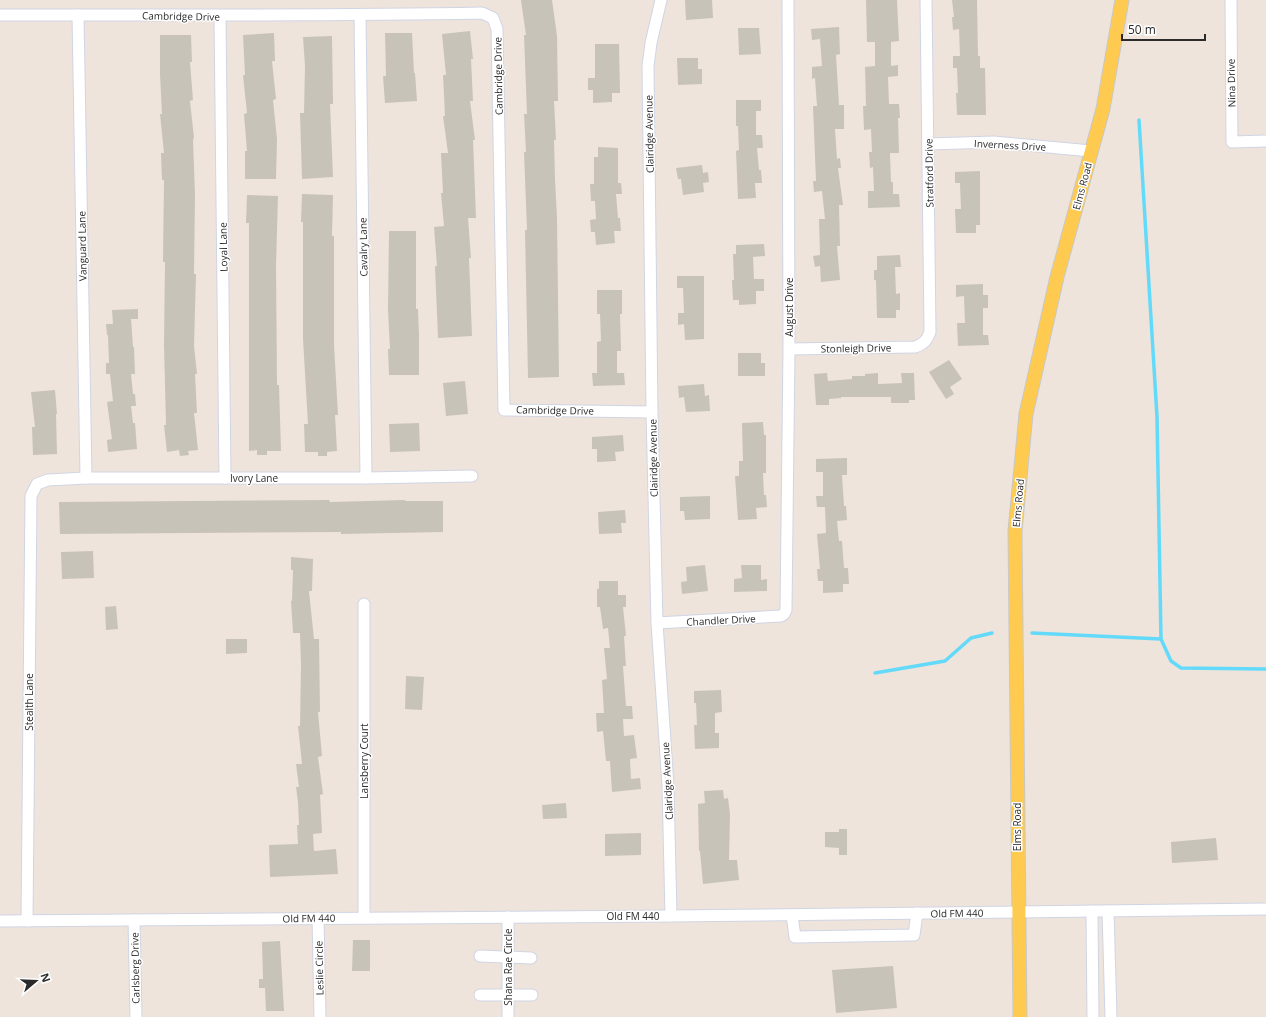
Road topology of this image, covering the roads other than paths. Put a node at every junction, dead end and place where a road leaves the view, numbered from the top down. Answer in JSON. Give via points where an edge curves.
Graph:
{"nodes":[{"id":1,"x":661,"y":0,"type":"edge"},
{"id":2,"x":788,"y":0,"type":"edge"},
{"id":3,"x":926,"y":0,"type":"edge"},
{"id":4,"x":1122,"y":0,"type":"edge"},
{"id":5,"x":1231,"y":0,"type":"edge"},
{"id":6,"x":0,"y":15,"type":"edge"},
{"id":7,"x":78,"y":15,"type":"junction"},
{"id":8,"x":220,"y":16,"type":"junction"},
{"id":9,"x":360,"y":16,"type":"junction"},
{"id":10,"x":1266,"y":141,"type":"edge"},
{"id":11,"x":928,"y":144,"type":"junction"},
{"id":12,"x":1091,"y":151,"type":"junction"},
{"id":13,"x":922,"y":344,"type":"joint"},
{"id":14,"x":789,"y":349,"type":"junction"},
{"id":15,"x":652,"y":412,"type":"junction"},
{"id":16,"x":472,"y":476,"type":"dead end"},
{"id":17,"x":86,"y":478,"type":"junction"},
{"id":18,"x":225,"y":478,"type":"junction"},
{"id":19,"x":366,"y":478,"type":"junction"},
{"id":20,"x":37,"y":484,"type":"joint"},
{"id":21,"x":364,"y":604,"type":"dead end"},
{"id":22,"x":784,"y":614,"type":"joint"},
{"id":23,"x":656,"y":623,"type":"junction"},
{"id":24,"x":1266,"y":909,"type":"edge"},
{"id":25,"x":1092,"y":911,"type":"junction"},
{"id":26,"x":1108,"y":911,"type":"junction"},
{"id":27,"x":1018,"y":912,"type":"junction"},
{"id":28,"x":917,"y":913,"type":"junction"},
{"id":29,"x":792,"y":914,"type":"junction"},
{"id":30,"x":671,"y":916,"type":"junction"},
{"id":31,"x":508,"y":917,"type":"junction"},
{"id":32,"x":318,"y":918,"type":"junction"},
{"id":33,"x":364,"y":918,"type":"junction"},
{"id":34,"x":134,"y":920,"type":"junction"},
{"id":35,"x":0,"y":921,"type":"edge"},
{"id":36,"x":27,"y":921,"type":"junction"},
{"id":37,"x":480,"y":956,"type":"dead end"},
{"id":38,"x":508,"y":957,"type":"junction"},
{"id":39,"x":531,"y":958,"type":"dead end"},
{"id":40,"x":480,"y":995,"type":"dead end"},
{"id":41,"x":508,"y":995,"type":"junction"},
{"id":42,"x":532,"y":995,"type":"dead end"},
{"id":43,"x":136,"y":1017,"type":"edge"},
{"id":44,"x":320,"y":1017,"type":"edge"},
{"id":45,"x":508,"y":1017,"type":"edge"},
{"id":46,"x":1020,"y":1017,"type":"edge"},
{"id":47,"x":1093,"y":1017,"type":"edge"},
{"id":48,"x":1111,"y":1017,"type":"edge"}],
"edges":[{"from":1,"to":15,"type":"street","name":"Clairidge Avenue","via":[[648,66]]},
{"from":2,"to":14,"type":"street","name":"August Drive"},
{"from":3,"to":11,"type":"street","name":"Stratford Drive"},
{"from":4,"to":12,"type":"main road","name":"Elms Road","via":[[1102,109]]},
{"from":5,"to":10,"type":"street","name":"Nina Drive","via":[[1232,142]]},
{"from":6,"to":7,"type":"street","name":"Cambridge Drive"},
{"from":7,"to":8,"type":"street","name":"Cambridge Drive"},
{"from":7,"to":17,"type":"street","name":"Vanguard Lane"},
{"from":8,"to":9,"type":"street","name":"Cambridge Drive"},
{"from":8,"to":18,"type":"street","name":"Loyal Lane"},
{"from":9,"to":15,"type":"street","name":"Cambridge Drive","via":[[482,13],[493,18],[497,28],[504,410]]},
{"from":9,"to":19,"type":"street","name":"Cavalry Lane"},
{"from":11,"to":12,"type":"street","name":"Inverness Drive","via":[[994,142]]},
{"from":11,"to":13,"type":"street","name":"Stratford Drive","via":[[930,332]]},
{"from":12,"to":27,"type":"main road","name":"Elms Road","via":[[1057,277],[1026,414],[1015,531]]},
{"from":13,"to":14,"type":"street","name":"Stonleigh Drive","via":[[915,347]]},
{"from":14,"to":22,"type":"street","name":"August Drive"},
{"from":15,"to":23,"type":"street","name":"Clairidge Avenue"},
{"from":16,"to":19,"type":"street","name":"Ivory Lane"},
{"from":17,"to":18,"type":"street","name":"Ivory Lane"},
{"from":17,"to":20,"type":"street","name":"Ivory Lane","via":[[48,480]]},
{"from":18,"to":19,"type":"street","name":"Ivory Lane"},
{"from":20,"to":36,"type":"street","name":"Stealth Lane","via":[[30,502]]},
{"from":21,"to":33,"type":"street","name":"Lansberry Court"},
{"from":22,"to":23,"type":"street","name":"Chandler Drive"},
{"from":23,"to":30,"type":"street","name":"Clairidge Avenue","via":[[668,786]]},
{"from":24,"to":26,"type":"street","name":"Old FM 440"},
{"from":25,"to":26,"type":"street","name":"Old FM 440"},
{"from":25,"to":27,"type":"street","name":"Old FM 440"},
{"from":25,"to":47,"type":"street"},
{"from":26,"to":48,"type":"street"},
{"from":27,"to":28,"type":"street","name":"Old FM 440"},
{"from":27,"to":46,"type":"main road","name":"Elms Road"},
{"from":28,"to":29,"type":"street","name":"Old FM 440"},
{"from":28,"to":29,"type":"street","via":[[914,935],[795,937]]},
{"from":29,"to":30,"type":"street","name":"Old FM 440"},
{"from":30,"to":31,"type":"street","name":"Old FM 440"},
{"from":31,"to":33,"type":"street","name":"Old FM 440"},
{"from":31,"to":38,"type":"street","name":"Shana Rae Circle"},
{"from":32,"to":33,"type":"street","name":"Old FM 440"},
{"from":32,"to":34,"type":"street","name":"Old FM 440"},
{"from":32,"to":44,"type":"street","name":"Leslie Circle"},
{"from":34,"to":36,"type":"street","name":"Old FM 440"},
{"from":34,"to":43,"type":"street","name":"Carlsberg Drive"},
{"from":35,"to":36,"type":"street","name":"Old FM 440"},
{"from":37,"to":38,"type":"street"},
{"from":38,"to":39,"type":"street"},
{"from":38,"to":41,"type":"street","name":"Shana Rae Circle"},
{"from":40,"to":41,"type":"street"},
{"from":41,"to":42,"type":"street"},
{"from":41,"to":45,"type":"street","name":"Shana Rae Circle"}]}
